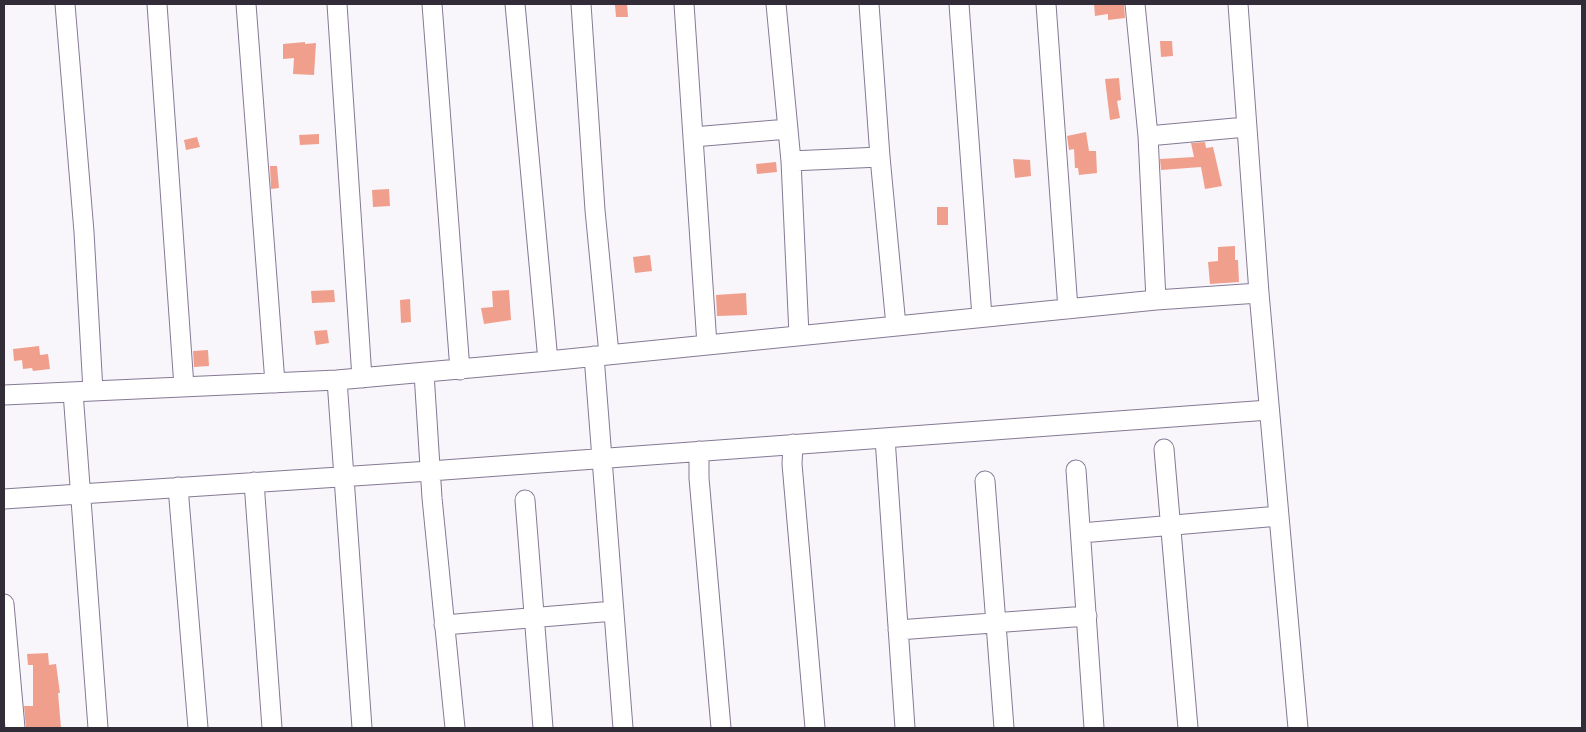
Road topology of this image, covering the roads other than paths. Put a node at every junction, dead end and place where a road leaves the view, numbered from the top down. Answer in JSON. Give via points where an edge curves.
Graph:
{"nodes":[{"id":1,"x":65,"y":4,"type":"edge"},
{"id":2,"x":156,"y":4,"type":"edge"},
{"id":3,"x":246,"y":4,"type":"edge"},
{"id":4,"x":336,"y":4,"type":"edge"},
{"id":5,"x":432,"y":4,"type":"edge"},
{"id":6,"x":515,"y":4,"type":"edge"},
{"id":7,"x":582,"y":4,"type":"edge"},
{"id":8,"x":684,"y":4,"type":"edge"},
{"id":9,"x":776,"y":4,"type":"edge"},
{"id":10,"x":869,"y":4,"type":"edge"},
{"id":11,"x":959,"y":4,"type":"edge"},
{"id":12,"x":1046,"y":4,"type":"edge"},
{"id":13,"x":1135,"y":4,"type":"edge"},
{"id":14,"x":1238,"y":4,"type":"edge"},
{"id":15,"x":1246,"y":127,"type":"junction"},
{"id":16,"x":788,"y":129,"type":"junction"},
{"id":17,"x":1148,"y":136,"type":"junction"},
{"id":18,"x":693,"y":137,"type":"junction"},
{"id":19,"x":880,"y":156,"type":"junction"},
{"id":20,"x":791,"y":161,"type":"junction"},
{"id":21,"x":1259,"y":293,"type":"junction"},
{"id":22,"x":1156,"y":300,"type":"junction"},
{"id":23,"x":1068,"y":308,"type":"junction"},
{"id":24,"x":982,"y":317,"type":"junction"},
{"id":25,"x":896,"y":326,"type":"junction"},
{"id":26,"x":799,"y":336,"type":"junction"},
{"id":27,"x":707,"y":345,"type":"junction"},
{"id":28,"x":601,"y":355,"type":"junction"},
{"id":29,"x":548,"y":361,"type":"junction"},
{"id":30,"x":460,"y":370,"type":"junction"},
{"id":31,"x":424,"y":373,"type":"junction"},
{"id":32,"x":362,"y":378,"type":"junction"},
{"id":33,"x":337,"y":380,"type":"junction"},
{"id":34,"x":275,"y":383,"type":"junction"},
{"id":35,"x":184,"y":387,"type":"junction"},
{"id":36,"x":93,"y":391,"type":"junction"},
{"id":37,"x":73,"y":392,"type":"junction"},
{"id":38,"x":4,"y":395,"type":"edge"},
{"id":39,"x":1270,"y":410,"type":"junction"},
{"id":40,"x":885,"y":438,"type":"junction"},
{"id":41,"x":793,"y":444,"type":"junction"},
{"id":42,"x":1164,"y":449,"type":"dead end"},
{"id":43,"x":699,"y":451,"type":"junction"},
{"id":44,"x":602,"y":458,"type":"junction"},
{"id":45,"x":1076,"y":470,"type":"dead end"},
{"id":46,"x":430,"y":471,"type":"junction"},
{"id":47,"x":344,"y":476,"type":"junction"},
{"id":48,"x":985,"y":481,"type":"dead end"},
{"id":49,"x":254,"y":482,"type":"junction"},
{"id":50,"x":178,"y":487,"type":"junction"},
{"id":51,"x":80,"y":494,"type":"junction"},
{"id":52,"x":4,"y":499,"type":"edge"},
{"id":53,"x":525,"y":500,"type":"dead end"},
{"id":54,"x":1279,"y":516,"type":"junction"},
{"id":55,"x":1170,"y":525,"type":"junction"},
{"id":56,"x":1081,"y":533,"type":"junction"},
{"id":57,"x":4,"y":604,"type":"edge"},
{"id":58,"x":614,"y":611,"type":"junction"},
{"id":59,"x":1087,"y":616,"type":"junction"},
{"id":60,"x":534,"y":618,"type":"junction"},
{"id":61,"x":996,"y":623,"type":"junction"},
{"id":62,"x":444,"y":626,"type":"junction"},
{"id":63,"x":898,"y":630,"type":"junction"},
{"id":64,"x":15,"y":728,"type":"edge"},
{"id":65,"x":98,"y":728,"type":"edge"},
{"id":66,"x":198,"y":728,"type":"edge"},
{"id":67,"x":272,"y":728,"type":"edge"},
{"id":68,"x":362,"y":728,"type":"edge"},
{"id":69,"x":454,"y":728,"type":"edge"},
{"id":70,"x":543,"y":728,"type":"edge"},
{"id":71,"x":624,"y":728,"type":"edge"},
{"id":72,"x":721,"y":728,"type":"edge"},
{"id":73,"x":815,"y":728,"type":"edge"},
{"id":74,"x":905,"y":728,"type":"edge"},
{"id":75,"x":1004,"y":728,"type":"edge"},
{"id":76,"x":1094,"y":728,"type":"edge"},
{"id":77,"x":1188,"y":728,"type":"edge"},
{"id":78,"x":1298,"y":728,"type":"edge"}],
"edges":[{"from":1,"to":36,"type":"street"},
{"from":2,"to":35,"type":"street"},
{"from":3,"to":34,"type":"street"},
{"from":4,"to":32,"type":"street"},
{"from":5,"to":30,"type":"street"},
{"from":6,"to":29,"type":"street"},
{"from":7,"to":28,"type":"street"},
{"from":8,"to":18,"type":"street"},
{"from":9,"to":16,"type":"street"},
{"from":10,"to":19,"type":"street"},
{"from":11,"to":24,"type":"street"},
{"from":12,"to":23,"type":"street"},
{"from":13,"to":17,"type":"street"},
{"from":14,"to":15,"type":"street"},
{"from":15,"to":17,"type":"street"},
{"from":15,"to":21,"type":"street"},
{"from":16,"to":18,"type":"street"},
{"from":16,"to":20,"type":"street"},
{"from":17,"to":22,"type":"street"},
{"from":18,"to":27,"type":"street"},
{"from":19,"to":20,"type":"street"},
{"from":19,"to":25,"type":"street"},
{"from":20,"to":26,"type":"street"},
{"from":21,"to":22,"type":"street"},
{"from":21,"to":39,"type":"street"},
{"from":22,"to":23,"type":"street"},
{"from":23,"to":24,"type":"street"},
{"from":24,"to":25,"type":"street"},
{"from":25,"to":26,"type":"street"},
{"from":26,"to":27,"type":"street"},
{"from":27,"to":28,"type":"street"},
{"from":28,"to":29,"type":"street"},
{"from":28,"to":44,"type":"street"},
{"from":29,"to":30,"type":"street"},
{"from":30,"to":31,"type":"street"},
{"from":31,"to":32,"type":"street"},
{"from":31,"to":46,"type":"street"},
{"from":32,"to":33,"type":"street"},
{"from":33,"to":34,"type":"street"},
{"from":33,"to":47,"type":"street"},
{"from":34,"to":35,"type":"street"},
{"from":35,"to":36,"type":"street"},
{"from":36,"to":37,"type":"street"},
{"from":37,"to":38,"type":"street"},
{"from":37,"to":51,"type":"street"},
{"from":39,"to":40,"type":"street"},
{"from":39,"to":54,"type":"street"},
{"from":40,"to":41,"type":"street"},
{"from":40,"to":63,"type":"street"},
{"from":41,"to":43,"type":"street"},
{"from":41,"to":73,"type":"street","via":[[792,464]]},
{"from":42,"to":55,"type":"street"},
{"from":43,"to":44,"type":"street"},
{"from":43,"to":72,"type":"street"},
{"from":44,"to":46,"type":"street"},
{"from":44,"to":58,"type":"street"},
{"from":45,"to":56,"type":"street"},
{"from":46,"to":47,"type":"street"},
{"from":46,"to":62,"type":"street"},
{"from":47,"to":49,"type":"street"},
{"from":47,"to":68,"type":"street"},
{"from":48,"to":61,"type":"street"},
{"from":49,"to":50,"type":"street"},
{"from":49,"to":67,"type":"street"},
{"from":50,"to":51,"type":"street"},
{"from":50,"to":66,"type":"street"},
{"from":51,"to":52,"type":"street"},
{"from":51,"to":65,"type":"street"},
{"from":53,"to":60,"type":"street"},
{"from":54,"to":55,"type":"street"},
{"from":54,"to":78,"type":"street"},
{"from":55,"to":56,"type":"street"},
{"from":55,"to":77,"type":"street"},
{"from":56,"to":59,"type":"street"},
{"from":57,"to":64,"type":"street"},
{"from":58,"to":60,"type":"street"},
{"from":58,"to":71,"type":"street"},
{"from":59,"to":61,"type":"street"},
{"from":59,"to":76,"type":"street"},
{"from":60,"to":62,"type":"street"},
{"from":60,"to":70,"type":"street"},
{"from":61,"to":63,"type":"street"},
{"from":61,"to":75,"type":"street"},
{"from":62,"to":69,"type":"street"},
{"from":63,"to":74,"type":"street"}]}
